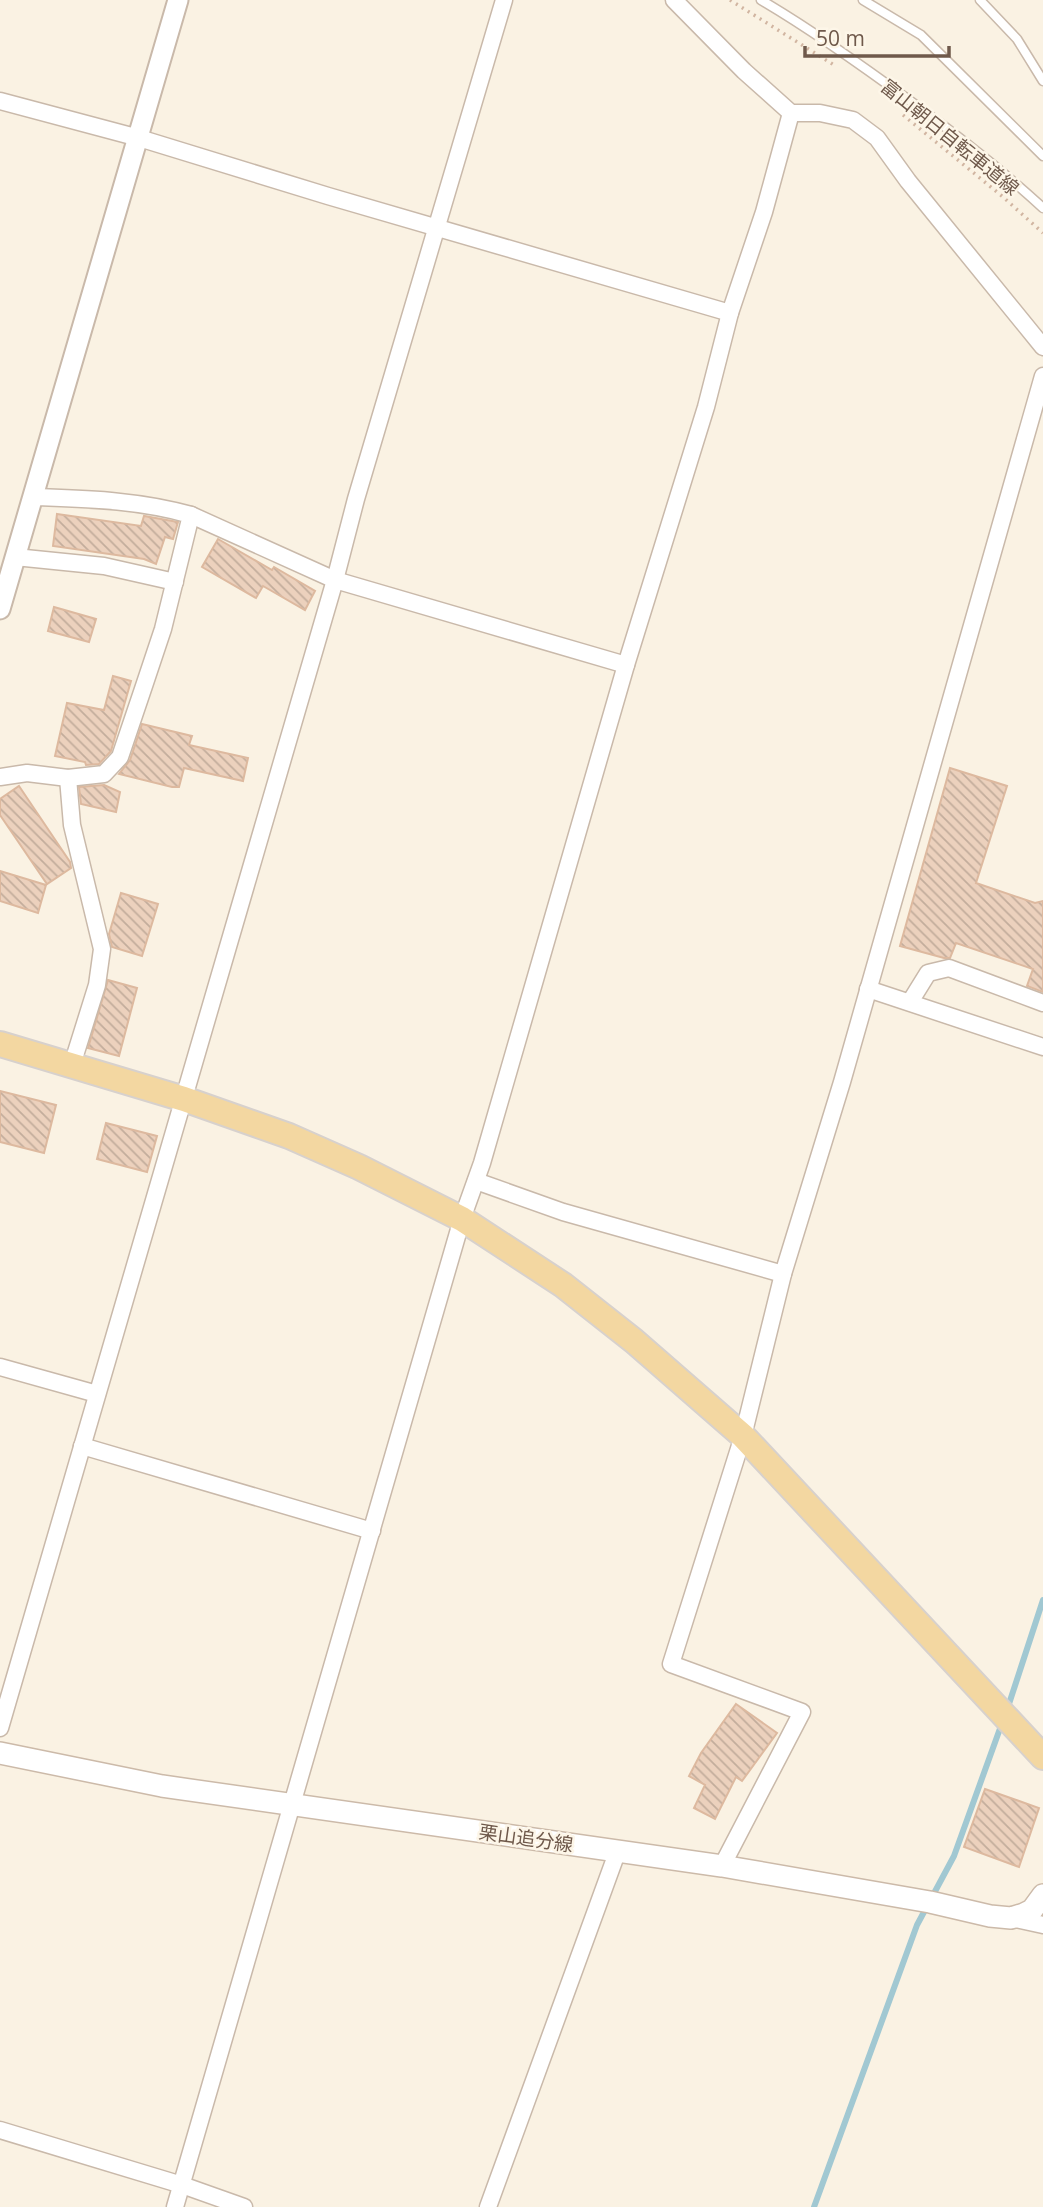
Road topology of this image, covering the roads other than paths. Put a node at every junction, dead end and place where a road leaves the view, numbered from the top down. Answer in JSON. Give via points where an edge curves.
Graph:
{"nodes":[{"id":1,"x":178,"y":0,"type":"edge"},
{"id":2,"x":504,"y":0,"type":"edge"},
{"id":3,"x":674,"y":0,"type":"edge"},
{"id":4,"x":761,"y":0,"type":"edge"},
{"id":5,"x":863,"y":0,"type":"edge"},
{"id":6,"x":981,"y":0,"type":"edge"},
{"id":7,"x":1043,"y":81,"type":"edge"},
{"id":8,"x":0,"y":101,"type":"edge"},
{"id":9,"x":792,"y":113,"type":"junction"},
{"id":10,"x":139,"y":138,"type":"junction"},
{"id":11,"x":1043,"y":156,"type":"edge"},
{"id":12,"x":1043,"y":208,"type":"edge"},
{"id":13,"x":436,"y":227,"type":"junction"},
{"id":14,"x":730,"y":313,"type":"junction"},
{"id":15,"x":1043,"y":347,"type":"edge"},
{"id":16,"x":1043,"y":376,"type":"edge"},
{"id":17,"x":33,"y":497,"type":"junction"},
{"id":18,"x":191,"y":515,"type":"junction"},
{"id":19,"x":15,"y":557,"type":"junction"},
{"id":20,"x":335,"y":580,"type":"junction"},
{"id":21,"x":175,"y":582,"type":"junction"},
{"id":22,"x":0,"y":609,"type":"edge"},
{"id":23,"x":626,"y":665,"type":"junction"},
{"id":24,"x":0,"y":777,"type":"edge"},
{"id":25,"x":68,"y":778,"type":"junction"},
{"id":26,"x":868,"y":989,"type":"junction"},
{"id":27,"x":910,"y":1002,"type":"junction"},
{"id":28,"x":1043,"y":1003,"type":"edge"},
{"id":29,"x":0,"y":1044,"type":"edge"},
{"id":30,"x":1043,"y":1047,"type":"edge"},
{"id":31,"x":72,"y":1065,"type":"junction"},
{"id":32,"x":184,"y":1099,"type":"junction"},
{"id":33,"x":476,"y":1181,"type":"junction"},
{"id":34,"x":463,"y":1219,"type":"junction"},
{"id":35,"x":783,"y":1274,"type":"junction"},
{"id":36,"x":0,"y":1367,"type":"edge"},
{"id":37,"x":97,"y":1394,"type":"junction"},
{"id":38,"x":743,"y":1436,"type":"junction"},
{"id":39,"x":82,"y":1446,"type":"junction"},
{"id":40,"x":372,"y":1531,"type":"junction"},
{"id":41,"x":0,"y":1728,"type":"edge"},
{"id":42,"x":0,"y":1753,"type":"edge"},
{"id":43,"x":1043,"y":1757,"type":"edge"},
{"id":44,"x":293,"y":1805,"type":"junction"},
{"id":45,"x":618,"y":1850,"type":"junction"},
{"id":46,"x":722,"y":1866,"type":"junction"},
{"id":47,"x":1043,"y":1895,"type":"edge"},
{"id":48,"x":1011,"y":1918,"type":"junction"},
{"id":49,"x":1043,"y":1925,"type":"edge"},
{"id":50,"x":0,"y":2130,"type":"edge"},
{"id":51,"x":182,"y":2185,"type":"junction"},
{"id":52,"x":175,"y":2207,"type":"edge"},
{"id":53,"x":244,"y":2207,"type":"edge"},
{"id":54,"x":488,"y":2207,"type":"edge"}],
"edges":[{"from":1,"to":10,"type":"street"},
{"from":2,"to":13,"type":"street"},
{"from":3,"to":9,"type":"street"},
{"from":4,"to":12,"type":"lane","via":[[906,97]]},
{"from":5,"to":11,"type":"lane","via":[[921,36]]},
{"from":6,"to":7,"type":"lane","via":[[1017,39]]},
{"from":8,"to":10,"type":"street"},
{"from":9,"to":14,"type":"street"},
{"from":9,"to":15,"type":"street","via":[[853,120],[877,138]]},
{"from":10,"to":13,"type":"street"},
{"from":10,"to":17,"type":"street"},
{"from":13,"to":14,"type":"street"},
{"from":13,"to":20,"type":"street"},
{"from":14,"to":23,"type":"street","via":[[706,407]]},
{"from":16,"to":26,"type":"street"},
{"from":17,"to":18,"type":"street","via":[[158,505]]},
{"from":17,"to":19,"type":"street"},
{"from":18,"to":20,"type":"street"},
{"from":18,"to":21,"type":"street"},
{"from":19,"to":21,"type":"street","via":[[104,566]]},
{"from":19,"to":22,"type":"street"},
{"from":20,"to":23,"type":"street"},
{"from":20,"to":32,"type":"street"},
{"from":21,"to":25,"type":"street","via":[[120,757],[104,774]]},
{"from":23,"to":33,"type":"street"},
{"from":24,"to":25,"type":"street","via":[[27,773]]},
{"from":25,"to":31,"type":"street","via":[[72,825],[102,949],[97,985]]},
{"from":26,"to":27,"type":"street"},
{"from":26,"to":35,"type":"street"},
{"from":27,"to":28,"type":"street","via":[[929,973],[949,968]]},
{"from":27,"to":30,"type":"street"},
{"from":29,"to":31,"type":"main road"},
{"from":31,"to":32,"type":"main road"},
{"from":32,"to":34,"type":"main road","via":[[289,1136]]},
{"from":32,"to":37,"type":"street"},
{"from":33,"to":34,"type":"street"},
{"from":33,"to":35,"type":"street","via":[[563,1212]]},
{"from":34,"to":38,"type":"main road","via":[[563,1285]]},
{"from":34,"to":40,"type":"street"},
{"from":35,"to":38,"type":"street"},
{"from":36,"to":37,"type":"street"},
{"from":37,"to":39,"type":"street"},
{"from":38,"to":43,"type":"main road"},
{"from":38,"to":46,"type":"street","via":[[671,1664],[802,1712]]},
{"from":39,"to":40,"type":"street"},
{"from":39,"to":41,"type":"street"},
{"from":40,"to":44,"type":"street"},
{"from":42,"to":44,"type":"main road","name":"栗山追分線","via":[[162,1786]]},
{"from":44,"to":45,"type":"main road","name":"栗山追分線"},
{"from":44,"to":51,"type":"street"},
{"from":45,"to":46,"type":"main road","name":"栗山追分線"},
{"from":45,"to":54,"type":"street"},
{"from":46,"to":48,"type":"main road","name":"栗山追分線"},
{"from":47,"to":48,"type":"main road","via":[[1032,1910]]},
{"from":48,"to":49,"type":"street"},
{"from":50,"to":51,"type":"street"},
{"from":51,"to":52,"type":"street"},
{"from":51,"to":53,"type":"street"}]}
